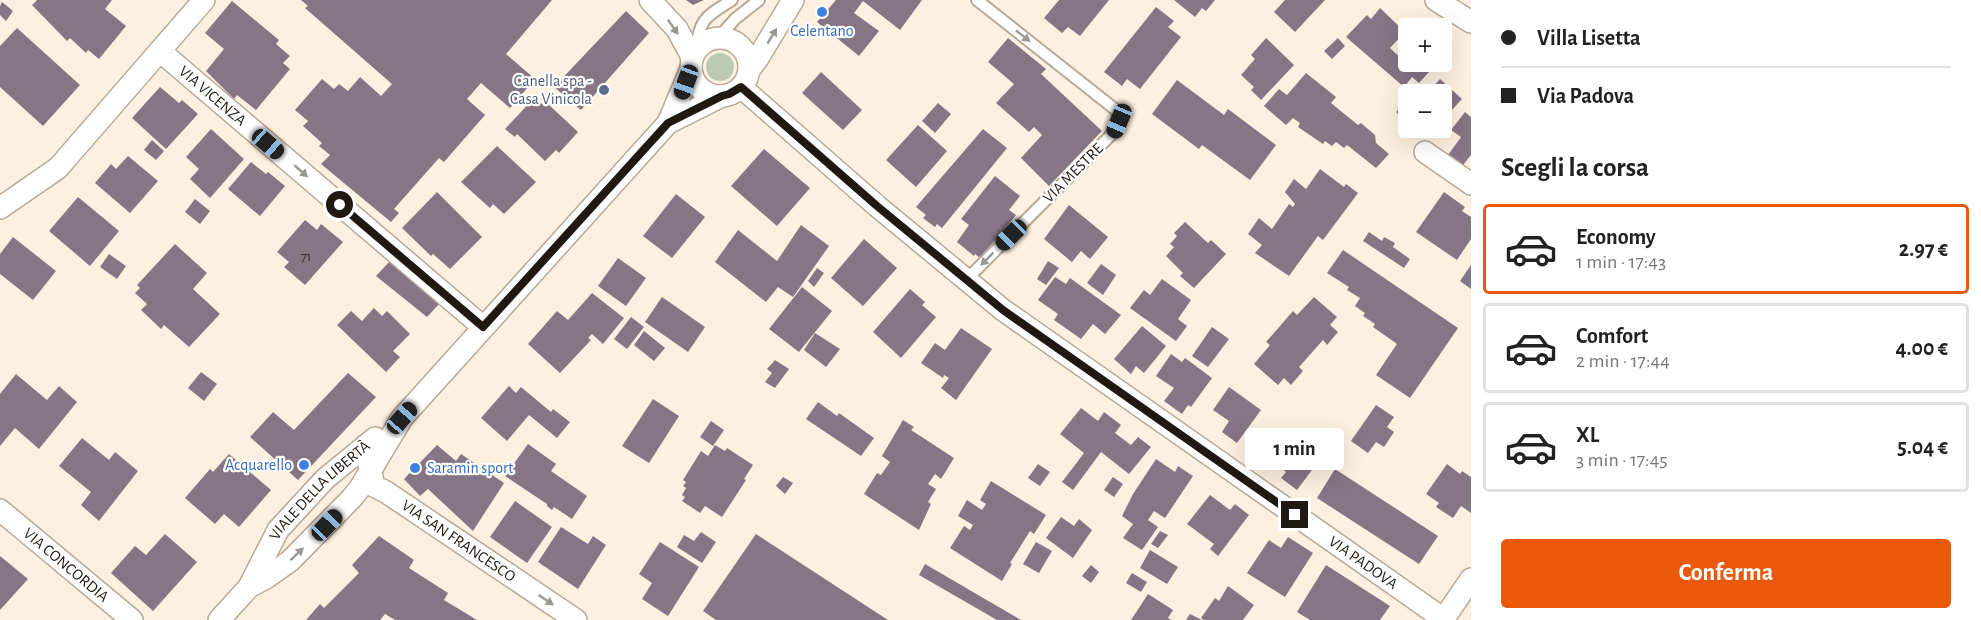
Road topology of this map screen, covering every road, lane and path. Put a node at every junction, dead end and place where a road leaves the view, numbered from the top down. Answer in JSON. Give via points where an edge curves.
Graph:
{"nodes":[{"id":1,"x":204,"y":0,"type":"edge"},
{"id":2,"x":650,"y":0,"type":"edge"},
{"id":3,"x":732,"y":0,"type":"edge"},
{"id":4,"x":759,"y":0,"type":"edge"},
{"id":5,"x":793,"y":0,"type":"edge"},
{"id":6,"x":977,"y":0,"type":"edge"},
{"id":7,"x":1436,"y":0,"type":"edge"},
{"id":8,"x":1471,"y":22,"type":"edge"},
{"id":9,"x":719,"y":37,"type":"junction"},
{"id":10,"x":160,"y":51,"type":"junction"},
{"id":11,"x":693,"y":59,"type":"junction"},
{"id":12,"x":745,"y":78,"type":"junction"},
{"id":13,"x":722,"y":96,"type":"junction"},
{"id":14,"x":668,"y":123,"type":"junction"},
{"id":15,"x":1425,"y":152,"type":"dead end"},
{"id":16,"x":1471,"y":184,"type":"edge"},
{"id":17,"x":0,"y":208,"type":"edge"},
{"id":18,"x":967,"y":279,"type":"junction"},
{"id":19,"x":483,"y":327,"type":"junction"},
{"id":20,"x":406,"y":413,"type":"junction"},
{"id":21,"x":365,"y":446,"type":"junction"},
{"id":22,"x":368,"y":481,"type":"junction"},
{"id":23,"x":0,"y":510,"type":"edge"},
{"id":24,"x":1471,"y":579,"type":"edge"},
{"id":25,"x":249,"y":586,"type":"junction"},
{"id":26,"x":132,"y":620,"type":"edge"},
{"id":27,"x":219,"y":620,"type":"edge"},
{"id":28,"x":576,"y":620,"type":"edge"},
{"id":29,"x":1444,"y":620,"type":"edge"}],
"edges":[{"from":1,"to":10,"type":"street"},
{"from":2,"to":11,"type":"street","one_way":true,"via":[[676,29]]},
{"from":3,"to":11,"type":"lane","via":[[702,21]]},
{"from":4,"to":9,"type":"lane"},
{"from":12,"to":5,"type":"street","one_way":true},
{"from":6,"to":18,"type":"lane","name":"VIA MESTRE","one_way":true,"via":[[1116,110],[1119,121],[1113,133]]},
{"from":7,"to":8,"type":"street"},
{"from":9,"to":11,"type":"street","via":[[709,39]]},
{"from":9,"to":12,"type":"street","via":[[738,43],[745,50],[749,60]]},
{"from":10,"to":17,"type":"street","via":[[58,168]]},
{"from":10,"to":19,"type":"street","name":"VIA VICENZA","one_way":true},
{"from":11,"to":13,"type":"street","via":[[698,86]]},
{"from":11,"to":14,"type":"street","name":"VIALE DELLA LIBERTÀ"},
{"from":12,"to":13,"type":"street"},
{"from":12,"to":18,"type":"street","name":"VIA PADOVA","via":[[877,206]]},
{"from":13,"to":14,"type":"street","name":"VIALE DELLA LIBERTÀ"},
{"from":14,"to":19,"type":"street","name":"VIALE DELLA LIBERTÀ"},
{"from":15,"to":16,"type":"street"},
{"from":18,"to":29,"type":"street","name":"VIA PADOVA","via":[[1003,310]]},
{"from":19,"to":20,"type":"street","name":"VIALE DELLA LIBERTÀ"},
{"from":20,"to":21,"type":"street","name":"VIALE DELLA LIBERTÀ"},
{"from":20,"to":22,"type":"street","name":"VIALE DELLA LIBERTÀ"},
{"from":21,"to":22,"type":"street"},
{"from":21,"to":25,"type":"street","name":"VIALE DELLA LIBERTÀ","via":[[325,478],[278,530]]},
{"from":25,"to":22,"type":"street","name":"VIALE DELLA LIBERTÀ","one_way":true,"via":[[290,561]]},
{"from":22,"to":28,"type":"street","name":"VIA SAN FRANCESCO","one_way":true},
{"from":23,"to":26,"type":"street","name":"VIA CONCORDIA"},
{"from":24,"to":29,"type":"street"},
{"from":25,"to":27,"type":"street","name":"VIALE DELLA LIBERTÀ"}]}
